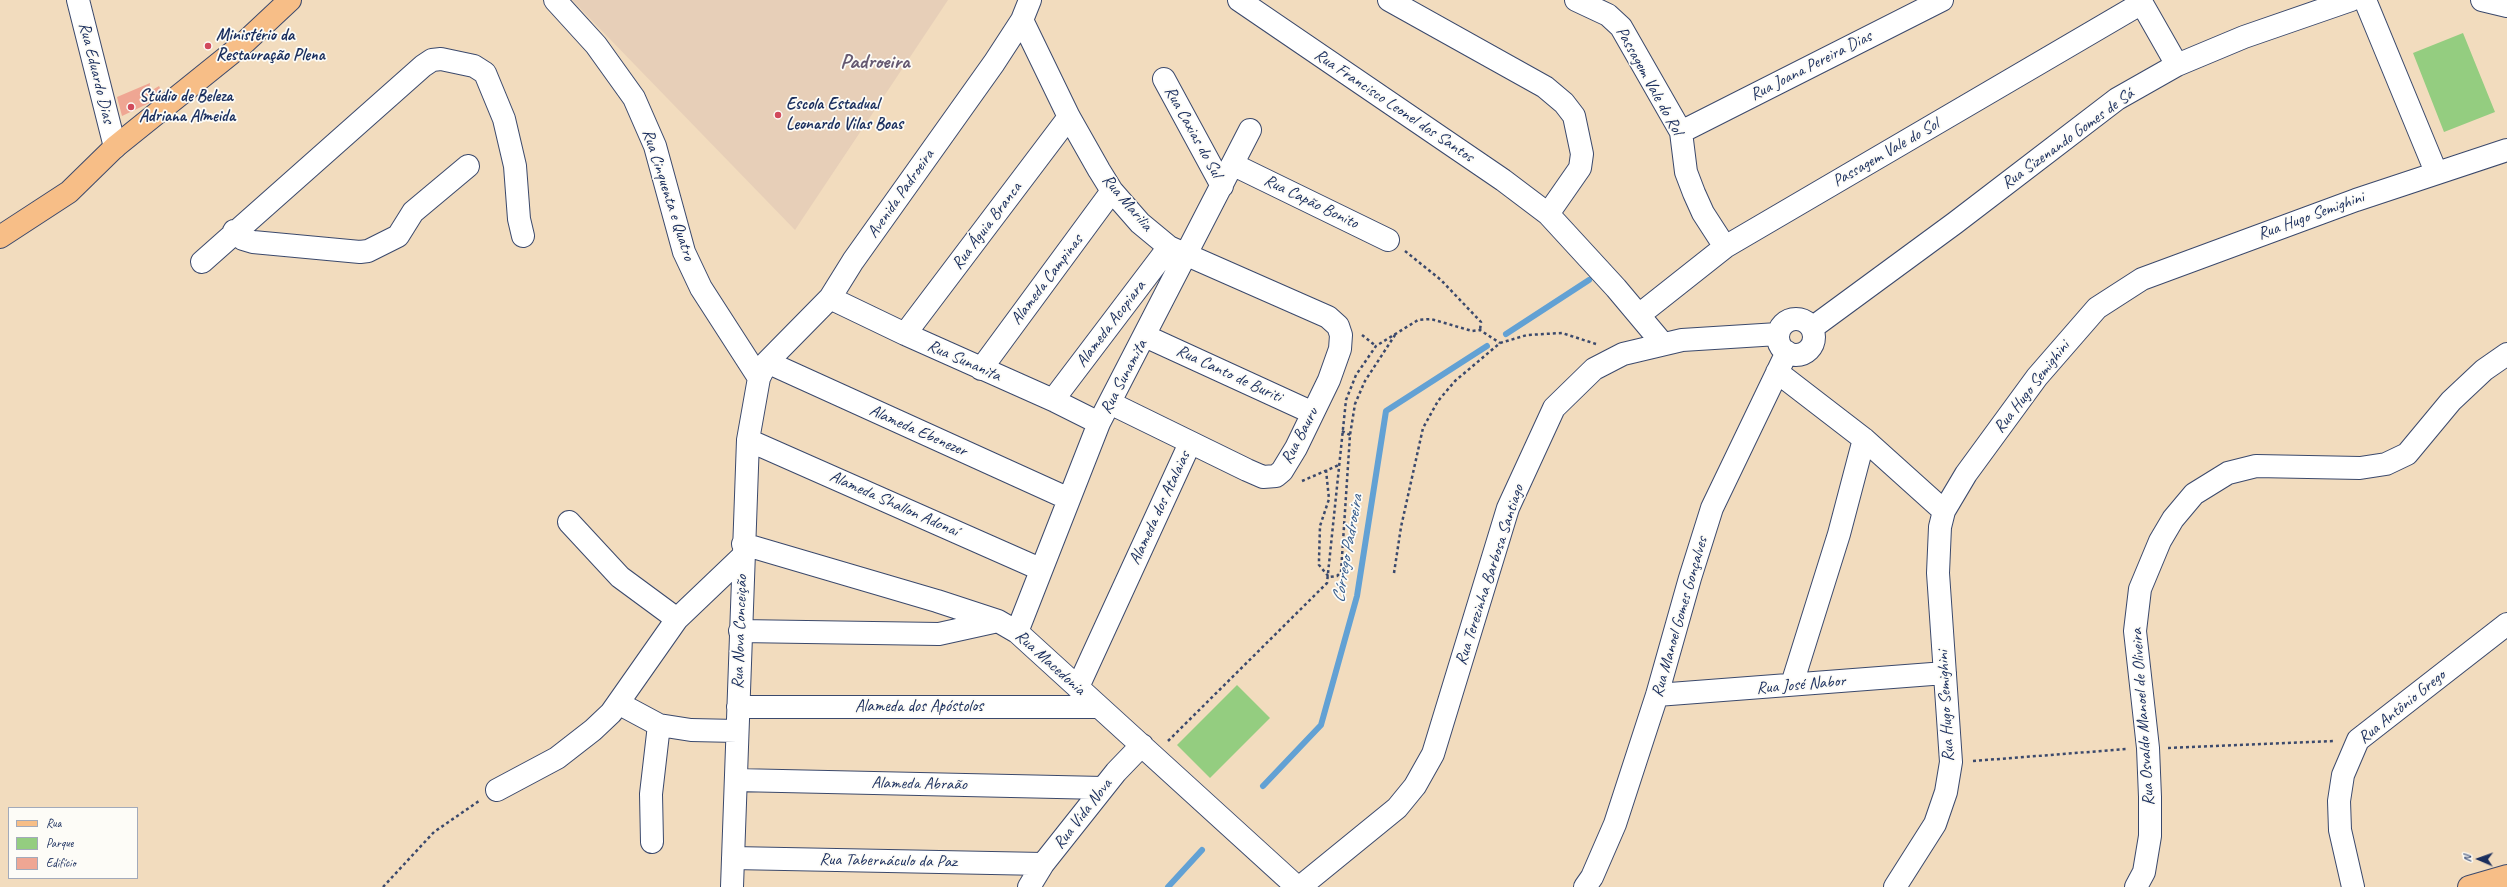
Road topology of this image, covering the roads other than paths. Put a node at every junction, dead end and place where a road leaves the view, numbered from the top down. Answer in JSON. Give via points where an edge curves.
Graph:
{"nodes":[{"id":1,"x":78,"y":0,"type":"edge"},
{"id":2,"x":290,"y":0,"type":"edge"},
{"id":3,"x":555,"y":0,"type":"edge"},
{"id":4,"x":1030,"y":0,"type":"edge"},
{"id":5,"x":1239,"y":0,"type":"edge"},
{"id":6,"x":1389,"y":0,"type":"edge"},
{"id":7,"x":1576,"y":0,"type":"edge"},
{"id":8,"x":1942,"y":0,"type":"edge"},
{"id":9,"x":2351,"y":0,"type":"edge"},
{"id":10,"x":2365,"y":0,"type":"edge"},
{"id":11,"x":2482,"y":0,"type":"edge"},
{"id":12,"x":2506,"y":0,"type":"edge"},
{"id":13,"x":2141,"y":2,"type":"edge"},
{"id":14,"x":2507,"y":6,"type":"edge"},
{"id":15,"x":1022,"y":20,"type":"junction"},
{"id":16,"x":2176,"y":65,"type":"junction"},
{"id":17,"x":1164,"y":79,"type":"dead end"},
{"id":18,"x":1069,"y":117,"type":"junction"},
{"id":19,"x":1250,"y":130,"type":"dead end"},
{"id":20,"x":1681,"y":132,"type":"junction"},
{"id":21,"x":115,"y":146,"type":"junction"},
{"id":22,"x":2507,"y":150,"type":"edge"},
{"id":23,"x":1234,"y":165,"type":"junction"},
{"id":24,"x":468,"y":166,"type":"dead end"},
{"id":25,"x":2436,"y":172,"type":"junction"},
{"id":26,"x":1222,"y":186,"type":"junction"},
{"id":27,"x":1112,"y":192,"type":"junction"},
{"id":28,"x":1548,"y":214,"type":"junction"},
{"id":29,"x":234,"y":232,"type":"junction"},
{"id":30,"x":0,"y":236,"type":"edge"},
{"id":31,"x":523,"y":236,"type":"dead end"},
{"id":32,"x":1388,"y":240,"type":"road end"},
{"id":33,"x":1725,"y":247,"type":"junction"},
{"id":34,"x":1178,"y":251,"type":"junction"},
{"id":35,"x":202,"y":262,"type":"dead end"},
{"id":36,"x":830,"y":298,"type":"junction"},
{"id":37,"x":1639,"y":315,"type":"junction"},
{"id":38,"x":1328,"y":317,"type":"joint"},
{"id":39,"x":1812,"y":328,"type":"junction"},
{"id":40,"x":905,"y":334,"type":"junction"},
{"id":41,"x":1145,"y":336,"type":"junction"},
{"id":42,"x":1783,"y":343,"type":"junction"},
{"id":43,"x":1664,"y":344,"type":"junction"},
{"id":44,"x":2507,"y":354,"type":"edge"},
{"id":45,"x":981,"y":369,"type":"junction"},
{"id":46,"x":763,"y":370,"type":"junction"},
{"id":47,"x":1777,"y":372,"type":"junction"},
{"id":48,"x":1053,"y":400,"type":"junction"},
{"id":49,"x":1110,"y":403,"type":"junction"},
{"id":50,"x":1313,"y":413,"type":"junction"},
{"id":51,"x":1099,"y":424,"type":"junction"},
{"id":52,"x":748,"y":440,"type":"junction"},
{"id":53,"x":1864,"y":440,"type":"junction"},
{"id":54,"x":1190,"y":443,"type":"junction"},
{"id":55,"x":1068,"y":499,"type":"junction"},
{"id":56,"x":1944,"y":511,"type":"junction"},
{"id":57,"x":569,"y":522,"type":"dead end"},
{"id":58,"x":743,"y":550,"type":"junction"},
{"id":59,"x":1040,"y":569,"type":"junction"},
{"id":60,"x":677,"y":618,"type":"junction"},
{"id":61,"x":998,"y":621,"type":"junction"},
{"id":62,"x":2507,"y":624,"type":"edge"},
{"id":63,"x":740,"y":631,"type":"junction"},
{"id":64,"x":1017,"y":632,"type":"junction"},
{"id":65,"x":1945,"y":673,"type":"junction"},
{"id":66,"x":1792,"y":684,"type":"junction"},
{"id":67,"x":1078,"y":687,"type":"junction"},
{"id":68,"x":1657,"y":695,"type":"junction"},
{"id":69,"x":618,"y":703,"type":"junction"},
{"id":70,"x":738,"y":707,"type":"junction"},
{"id":71,"x":1099,"y":707,"type":"junction"},
{"id":72,"x":659,"y":725,"type":"junction"},
{"id":73,"x":737,"y":731,"type":"junction"},
{"id":74,"x":1148,"y":750,"type":"junction"},
{"id":75,"x":736,"y":780,"type":"junction"},
{"id":76,"x":1103,"y":788,"type":"junction"},
{"id":77,"x":497,"y":790,"type":"road end"},
{"id":78,"x":652,"y":842,"type":"dead end"},
{"id":79,"x":733,"y":858,"type":"junction"},
{"id":80,"x":1043,"y":864,"type":"junction"},
{"id":81,"x":2507,"y":876,"type":"edge"},
{"id":82,"x":732,"y":887,"type":"edge"},
{"id":83,"x":1029,"y":887,"type":"edge"},
{"id":84,"x":1297,"y":887,"type":"edge"},
{"id":85,"x":1300,"y":887,"type":"edge"},
{"id":86,"x":1585,"y":887,"type":"edge"},
{"id":87,"x":1895,"y":887,"type":"edge"},
{"id":88,"x":2136,"y":887,"type":"edge"},
{"id":89,"x":2353,"y":887,"type":"edge"},
{"id":90,"x":2469,"y":887,"type":"edge"}],
"edges":[{"from":1,"to":21,"type":"street","name":"Rua Eduardo Dias"},
{"from":2,"to":21,"type":"main road","via":[[243,44]]},
{"from":3,"to":46,"type":"street","name":"Rua Cinquenta e Quatro","via":[[596,45],[634,98],[655,146],[684,252],[701,288]]},
{"from":4,"to":15,"type":"street","name":"Avenida Padroeira"},
{"from":5,"to":28,"type":"street","name":"Rua Francisco Leonel dos Santos","via":[[1503,180]]},
{"from":6,"to":28,"type":"street","via":[[1545,87],[1564,103],[1574,116],[1582,154],[1580,168]]},
{"from":7,"to":20,"type":"street","name":"Passagem Vale do Rol","via":[[1608,15],[1621,27]]},
{"from":8,"to":20,"type":"street","name":"Rua Joana Pereira Dias"},
{"from":9,"to":16,"type":"street","name":"Rua Sizenando Gomes de Sá","via":[[2244,37]]},
{"from":10,"to":25,"type":"street"},
{"from":11,"to":14,"type":"street"},
{"from":12,"to":14,"type":"street"},
{"from":13,"to":16,"type":"street"},
{"from":13,"to":33,"type":"street","name":"Passagem Vale do Sol"},
{"from":15,"to":18,"type":"street","name":"Rua Marilia"},
{"from":15,"to":36,"type":"street","name":"Avenida Padroeira","via":[[853,261]]},
{"from":16,"to":39,"type":"street","name":"Rua Sizenando Gomes de Sá","via":[[2117,99]]},
{"from":17,"to":26,"type":"street","name":"Rua Caxias do Sul"},
{"from":18,"to":27,"type":"street","name":"Rua Marilia"},
{"from":18,"to":40,"type":"street","name":"Rua Águia Branca"},
{"from":19,"to":23,"type":"street","name":"Rua Sunamita"},
{"from":20,"to":33,"type":"street","name":"Passagem Vale do Rol","via":[[1686,172],[1703,213]]},
{"from":21,"to":30,"type":"main road","via":[[68,192]]},
{"from":22,"to":25,"type":"street","name":"Rua Hugo Semighini"},
{"from":23,"to":26,"type":"street","name":"Rua Sunamita"},
{"from":23,"to":32,"type":"street","name":"Rua Capão Bonito"},
{"from":24,"to":29,"type":"street","via":[[413,212],[398,236],[368,251],[252,242]]},
{"from":25,"to":56,"type":"street","name":"Rua Hugo Semighini","via":[[2255,236],[2142,279],[2123,290],[2097,308],[2037,377],[1966,474]]},
{"from":26,"to":34,"type":"street","name":"Rua Sunamita"},
{"from":27,"to":34,"type":"street","name":"Rua Marilia","via":[[1140,223]]},
{"from":27,"to":45,"type":"street","name":"Alameda Campinas"},
{"from":28,"to":37,"type":"street","name":"Rua Francisco Leonel dos Santos"},
{"from":29,"to":31,"type":"street","via":[[423,66],[432,60],[441,59],[474,66],[485,73],[504,119],[509,139],[515,166],[519,219]]},
{"from":29,"to":35,"type":"street"},
{"from":33,"to":37,"type":"street","name":"Passagem Vale do Sol"},
{"from":34,"to":38,"type":"street","name":"Rua Marilia"},
{"from":34,"to":41,"type":"street","name":"Rua Sunamita"},
{"from":34,"to":48,"type":"street","name":"Alameda Acopiara"},
{"from":36,"to":40,"type":"street","name":"Rua Sunanita"},
{"from":36,"to":46,"type":"street","name":"Avenida Padroeira"},
{"from":37,"to":43,"type":"street","name":"Rua Francisco Leonel dos Santos"},
{"from":38,"to":50,"type":"street","name":"Rua Bauru","via":[[1338,326],[1341,335],[1340,349]]},
{"from":39,"to":42,"type":"street","via":[[1804,320],[1792,319],[1782,326]]},
{"from":39,"to":42,"type":"street","via":[[1814,340],[1809,350],[1798,355]]},
{"from":40,"to":45,"type":"street","name":"Rua Sunanita"},
{"from":41,"to":49,"type":"street","name":"Rua Sunamita"},
{"from":41,"to":50,"type":"street","name":"Rua Canto de Buriti"},
{"from":42,"to":43,"type":"street","name":"Rua Terezinha Barbosa Santiago","via":[[1682,340]]},
{"from":42,"to":47,"type":"street","name":"Rua Manoel Gomes Gonçalves"},
{"from":43,"to":85,"type":"street","name":"Rua Terezinha Barbosa Santiago","via":[[1623,354],[1594,369],[1554,408],[1508,508],[1433,754],[1415,786],[1397,808]]},
{"from":44,"to":88,"type":"street","name":"Rua Osvaldo Manoel de Oliveira","via":[[2484,370],[2452,401],[2406,454],[2386,464],[2360,468],[2256,466],[2228,473],[2194,494],[2173,519],[2160,541],[2140,589],[2134,631],[2148,748],[2150,836],[2144,872]]},
{"from":45,"to":48,"type":"street","name":"Rua Sunanita"},
{"from":46,"to":52,"type":"street","name":"Rua Nova Conceição"},
{"from":46,"to":55,"type":"street","name":"Alameda Ebenezer"},
{"from":47,"to":53,"type":"street"},
{"from":47,"to":68,"type":"street","name":"Rua Manoel Gomes Gonçalves","via":[[1712,508]]},
{"from":48,"to":51,"type":"street","name":"Rua Sunanita"},
{"from":49,"to":51,"type":"street","name":"Rua Sunamita"},
{"from":49,"to":54,"type":"street","name":"Rua Bauru"},
{"from":50,"to":54,"type":"street","name":"Rua Bauru","via":[[1296,448],[1276,476],[1263,476]]},
{"from":51,"to":55,"type":"street","name":"Rua Sunamita"},
{"from":52,"to":58,"type":"street","name":"Rua Nova Conceição"},
{"from":52,"to":59,"type":"street","name":"Alameda Shallon Adonaí"},
{"from":53,"to":56,"type":"street"},
{"from":53,"to":66,"type":"street","via":[[1839,534]]},
{"from":54,"to":67,"type":"street","name":"Alameda dos Atalaias"},
{"from":55,"to":59,"type":"street","name":"Rua Sunamita"},
{"from":56,"to":65,"type":"street","name":"Rua Hugo Semighini","via":[[1940,527],[1938,573]]},
{"from":57,"to":60,"type":"street","via":[[620,577]]},
{"from":58,"to":60,"type":"street"},
{"from":58,"to":61,"type":"street","name":"Rua Macedonia"},
{"from":58,"to":63,"type":"street","name":"Rua Nova Conceição"},
{"from":59,"to":64,"type":"street","name":"Rua Sunamita"},
{"from":60,"to":69,"type":"street"},
{"from":61,"to":63,"type":"street","via":[[939,634]]},
{"from":61,"to":64,"type":"street","name":"Rua Macedonia"},
{"from":62,"to":89,"type":"street","name":"Rua Antônio Grego","via":[[2358,740],[2343,775],[2339,801],[2340,830]]},
{"from":63,"to":70,"type":"street","name":"Rua Nova Conceição"},
{"from":64,"to":67,"type":"street","name":"Rua Macedonia"},
{"from":65,"to":66,"type":"street","name":"Rua José Nabor"},
{"from":65,"to":87,"type":"street","name":"Rua Hugo Semighini","via":[[1951,762],[1946,792],[1936,824]]},
{"from":66,"to":68,"type":"street","name":"Rua José Nabor"},
{"from":67,"to":71,"type":"street","name":"Rua Macedonia"},
{"from":68,"to":86,"type":"street","name":"Rua Manoel Gomes Gonçalves","via":[[1614,824],[1592,877]]},
{"from":69,"to":72,"type":"street"},
{"from":69,"to":77,"type":"street","via":[[577,745]]},
{"from":70,"to":71,"type":"street","name":"Alameda dos Apóstolos"},
{"from":70,"to":73,"type":"street","name":"Rua Nova Conceição"},
{"from":71,"to":74,"type":"street","name":"Rua Macedonia"},
{"from":72,"to":73,"type":"street","via":[[691,730]]},
{"from":72,"to":78,"type":"street","via":[[651,794]]},
{"from":73,"to":75,"type":"street","name":"Rua Nova Conceição"},
{"from":74,"to":76,"type":"street","name":"Rua Vida Nova"},
{"from":74,"to":84,"type":"street","name":"Rua Macedonia"},
{"from":75,"to":76,"type":"street","name":"Alameda Abraão"},
{"from":75,"to":79,"type":"street","name":"Rua Nova Conceição"},
{"from":76,"to":80,"type":"street","name":"Rua Vida Nova"},
{"from":79,"to":80,"type":"street","name":"Rua Tabernáculo da Paz"},
{"from":79,"to":82,"type":"street","name":"Rua Nova Conceição"},
{"from":80,"to":83,"type":"street","name":"Rua Vida Nova"},
{"from":81,"to":90,"type":"main road"}]}
